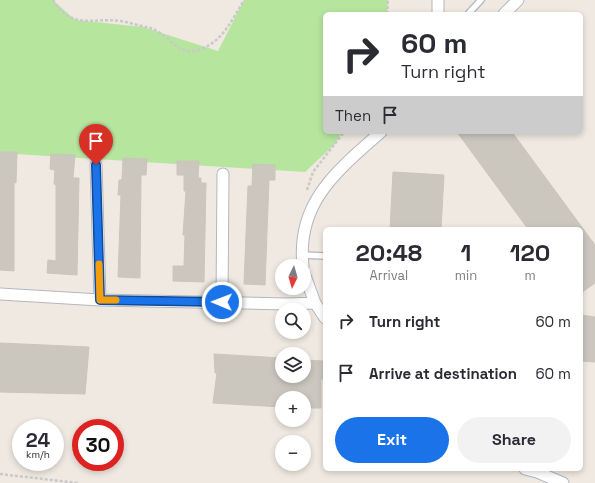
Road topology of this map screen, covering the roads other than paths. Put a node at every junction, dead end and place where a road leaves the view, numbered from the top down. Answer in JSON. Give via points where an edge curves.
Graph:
{"nodes":[{"id":1,"x":438,"y":0,"type":"edge"},
{"id":2,"x":481,"y":0,"type":"edge"},
{"id":3,"x":518,"y":0,"type":"edge"},
{"id":4,"x":438,"y":12,"type":"edge"},
{"id":5,"x":470,"y":12,"type":"edge"},
{"id":6,"x":506,"y":12,"type":"edge"},
{"id":7,"x":379,"y":134,"type":"edge"},
{"id":8,"x":96,"y":165,"type":"dead end"},
{"id":9,"x":223,"y":174,"type":"dead end"},
{"id":10,"x":323,"y":256,"type":"edge"},
{"id":11,"x":302,"y":259,"type":"edge"},
{"id":12,"x":311,"y":259,"type":"edge"},
{"id":13,"x":311,"y":292,"type":"edge"},
{"id":14,"x":0,"y":294,"type":"edge"},
{"id":15,"x":100,"y":300,"type":"junction"},
{"id":16,"x":222,"y":302,"type":"junction"},
{"id":17,"x":315,"y":303,"type":"junction"},
{"id":18,"x":323,"y":315,"type":"edge"},
{"id":19,"x":533,"y":471,"type":"edge"},
{"id":20,"x":563,"y":483,"type":"edge"}],
"edges":[{"from":1,"to":4,"type":"street"},
{"from":2,"to":5,"type":"lane"},
{"from":3,"to":6,"type":"street"},
{"from":7,"to":11,"type":"street","via":[[319,193],[305,224]]},
{"from":8,"to":15,"type":"street"},
{"from":9,"to":16,"type":"street"},
{"from":10,"to":12,"type":"lane"},
{"from":13,"to":17,"type":"street"},
{"from":14,"to":15,"type":"street"},
{"from":15,"to":16,"type":"street"},
{"from":16,"to":17,"type":"street"},
{"from":17,"to":18,"type":"street"},
{"from":19,"to":20,"type":"street"}]}
